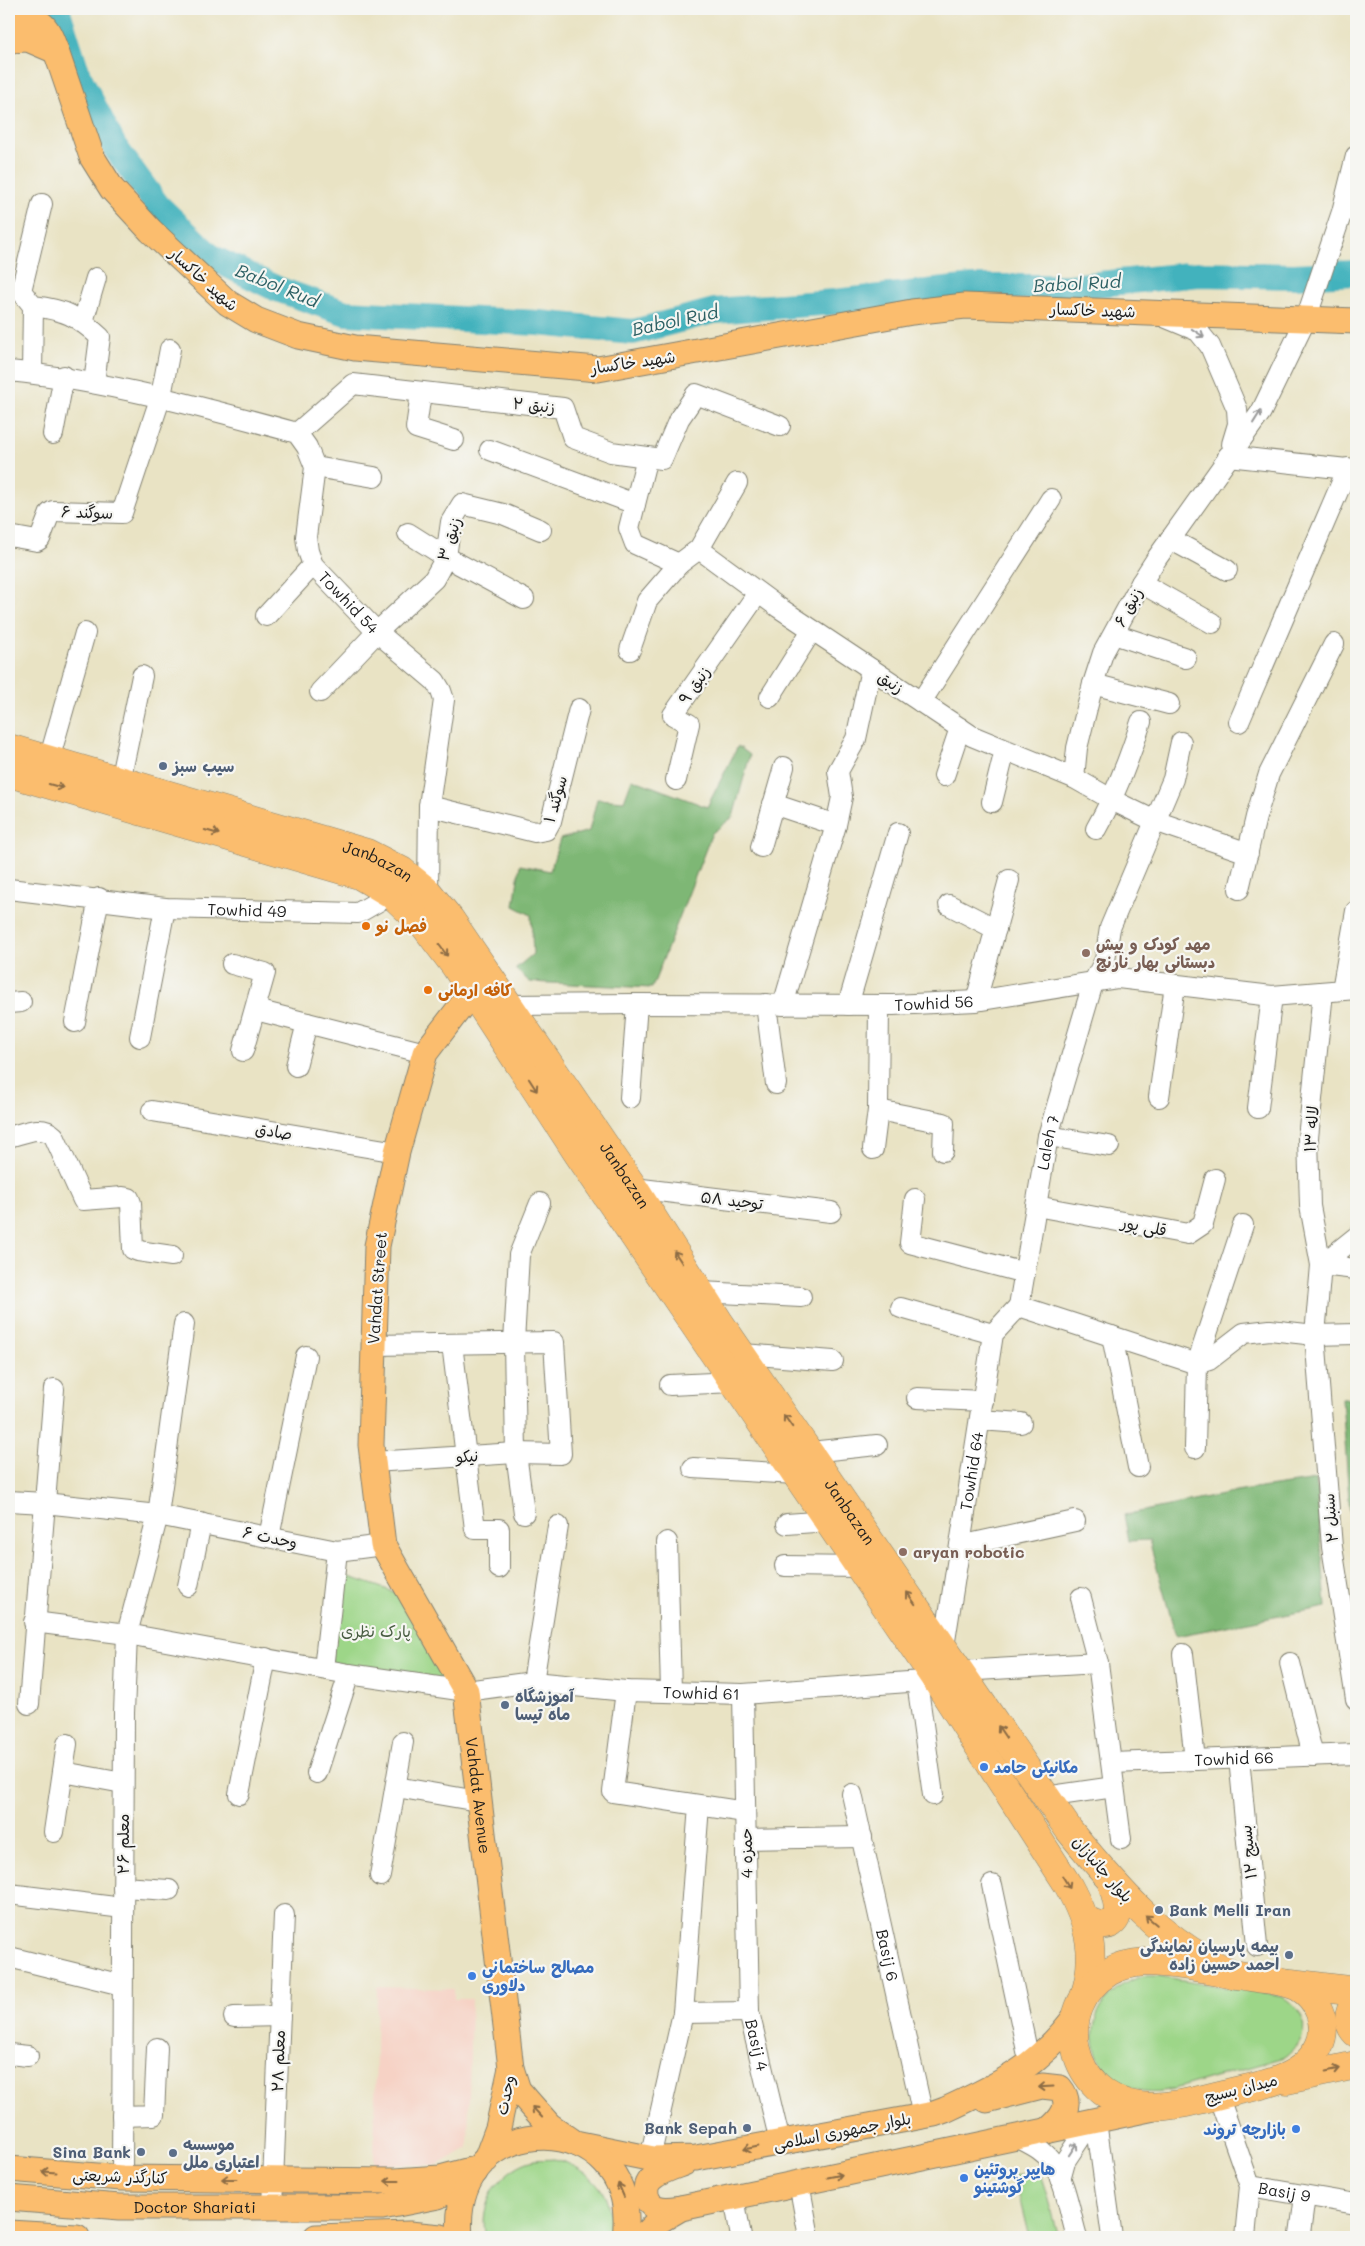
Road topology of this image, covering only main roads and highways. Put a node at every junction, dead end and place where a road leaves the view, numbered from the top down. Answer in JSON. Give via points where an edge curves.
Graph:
{"nodes":[{"id":1,"x":9,"y":18,"type":"edge"},
{"id":2,"x":9,"y":40,"type":"edge"},
{"id":3,"x":56,"y":51,"type":"junction"},
{"id":4,"x":1356,"y":321,"type":"edge"},
{"id":5,"x":9,"y":748,"type":"edge"},
{"id":6,"x":9,"y":773,"type":"edge"},
{"id":7,"x":472,"y":992,"type":"junction"},
{"id":8,"x":803,"y":1463,"type":"junction"},
{"id":9,"x":383,"y":1545,"type":"joint"},
{"id":10,"x":938,"y":1678,"type":"junction"},
{"id":11,"x":1112,"y":1883,"type":"junction"},
{"id":12,"x":1084,"y":1918,"type":"junction"},
{"id":13,"x":1236,"y":1974,"type":"junction"},
{"id":14,"x":1285,"y":1983,"type":"junction"},
{"id":15,"x":1356,"y":1991,"type":"edge"},
{"id":16,"x":1356,"y":2002,"type":"edge"},
{"id":17,"x":1080,"y":2005,"type":"junction"},
{"id":18,"x":1356,"y":2034,"type":"edge"},
{"id":19,"x":1356,"y":2065,"type":"edge"},
{"id":20,"x":511,"y":2068,"type":"junction"},
{"id":21,"x":1276,"y":2082,"type":"junction"},
{"id":22,"x":1159,"y":2107,"type":"junction"},
{"id":23,"x":928,"y":2115,"type":"junction"},
{"id":24,"x":1047,"y":2131,"type":"junction"},
{"id":25,"x":575,"y":2143,"type":"junction"},
{"id":26,"x":696,"y":2158,"type":"junction"},
{"id":27,"x":480,"y":2165,"type":"junction"},
{"id":28,"x":9,"y":2169,"type":"edge"},
{"id":29,"x":9,"y":2198,"type":"edge"},
{"id":30,"x":382,"y":2206,"type":"junction"},
{"id":31,"x":690,"y":2206,"type":"junction"},
{"id":32,"x":9,"y":2233,"type":"edge"},
{"id":33,"x":77,"y":2237,"type":"edge"},
{"id":34,"x":316,"y":2237,"type":"edge"},
{"id":35,"x":328,"y":2237,"type":"edge"},
{"id":36,"x":440,"y":2237,"type":"edge"},
{"id":37,"x":454,"y":2237,"type":"edge"},
{"id":38,"x":460,"y":2237,"type":"edge"},
{"id":39,"x":625,"y":2237,"type":"edge"},
{"id":40,"x":642,"y":2237,"type":"edge"},
{"id":41,"x":662,"y":2237,"type":"edge"}],
"edges":[{"from":1,"to":3,"type":"main road","name":"شهید خاکسار","via":[[39,22],[48,29]]},
{"from":2,"to":3,"type":"main road","via":[[28,40]]},
{"from":3,"to":4,"type":"main road","name":"شهید خاکسار","via":[[92,157],[130,210],[238,311],[282,331],[313,340],[365,349],[598,369],[944,308],[980,306],[1154,313],[1307,314]]},
{"from":8,"to":5,"type":"highway","name":"Janbazan","one_way":true,"via":[[742,1354],[634,1188],[450,919],[428,892],[402,871],[367,853]]},
{"from":6,"to":7,"type":"highway","name":"Janbazan","one_way":true,"via":[[359,875],[391,894],[423,924]]},
{"from":7,"to":8,"type":"highway","name":"Janbazan","one_way":true,"via":[[733,1382]]},
{"from":7,"to":9,"type":"main road","name":"Vahdat Street","via":[[425,1053],[397,1152],[377,1246],[372,1445]]},
{"from":8,"to":10,"type":"highway","name":"Janbazan","via":[[828,1521]]},
{"from":10,"to":8,"type":"highway","name":"Janbazan","one_way":true,"via":[[944,1647]]},
{"from":9,"to":20,"type":"main road","name":"Vahdat Avenue","via":[[466,1691]]},
{"from":11,"to":10,"type":"highway","name":"Janbazan","one_way":true,"via":[[1045,1797]]},
{"from":10,"to":12,"type":"highway","name":"Janbazan","one_way":true,"via":[[1068,1885]]},
{"from":11,"to":12,"type":"highway","via":[[1118,1915],[1105,1926]]},
{"from":13,"to":11,"type":"highway","name":"بلوار جانبازان","one_way":true,"via":[[1211,1963],[1152,1922]]},
{"from":12,"to":17,"type":"highway","via":[[1092,1958],[1090,1976]]},
{"from":13,"to":14,"type":"highway","name":"میدان بسیج"},
{"from":13,"to":17,"type":"highway","name":"میدان بسیج","via":[[1159,1962],[1127,1964],[1096,1982]]},
{"from":14,"to":15,"type":"highway"},
{"from":14,"to":21,"type":"highway","name":"میدان بسیج","via":[[1298,1987],[1317,2005],[1323,2031],[1313,2056]]},
{"from":16,"to":18,"type":"highway","via":[[1349,2018]]},
{"from":17,"to":22,"type":"highway","name":"میدان بسیج","via":[[1074,2032],[1076,2050],[1092,2083],[1122,2102]]},
{"from":17,"to":23,"type":"main road","name":"بلوار جمهوری اسلامی","via":[[1056,2041],[1030,2064],[964,2101]]},
{"from":21,"to":19,"type":"highway","one_way":true},
{"from":25,"to":20,"type":"main road","name":"وحدت","one_way":true,"via":[[550,2125],[518,2090]]},
{"from":20,"to":27,"type":"main road","name":"وحدت","via":[[498,2128]]},
{"from":21,"to":22,"type":"highway","name":"میدان بسیج"},
{"from":22,"to":24,"type":"main road"},
{"from":24,"to":23,"type":"main road","one_way":true,"via":[[1060,2120],[1067,2102],[1064,2092],[1055,2086],[1042,2086]]},
{"from":23,"to":26,"type":"main road","name":"بلوار جمهوری اسلامی","one_way":true},
{"from":31,"to":24,"type":"main road","one_way":true},
{"from":25,"to":26,"type":"main road","name":"بلوار جمهوری اسلامی","via":[[650,2158]]},
{"from":25,"to":27,"type":"main road","via":[[552,2137],[532,2137],[495,2151]]},
{"from":39,"to":25,"type":"main road","one_way":true,"via":[[628,2219],[624,2195],[613,2173],[596,2155]]},
{"from":26,"to":31,"type":"main road","via":[[654,2176],[647,2185],[646,2197],[653,2206],[665,2210]]},
{"from":27,"to":28,"type":"main road","name":"کنارگذر شریعتی","one_way":true,"via":[[440,2178],[395,2181],[122,2178]]},
{"from":27,"to":30,"type":"main road","via":[[457,2186],[438,2196]]},
{"from":27,"to":38,"type":"main road","name":"وحدت","via":[[469,2180],[462,2199]]},
{"from":29,"to":30,"type":"main road","name":"Doctor Shariati","via":[[120,2207]]},
{"from":30,"to":37,"type":"main road","via":[[426,2221]]},
{"from":31,"to":40,"type":"main road","via":[[657,2222]]},
{"from":31,"to":41,"type":"main road"},
{"from":32,"to":33,"type":"main road"},
{"from":34,"to":35,"type":"main road"},
{"from":35,"to":36,"type":"main road","via":[[409,2234]]}]}
